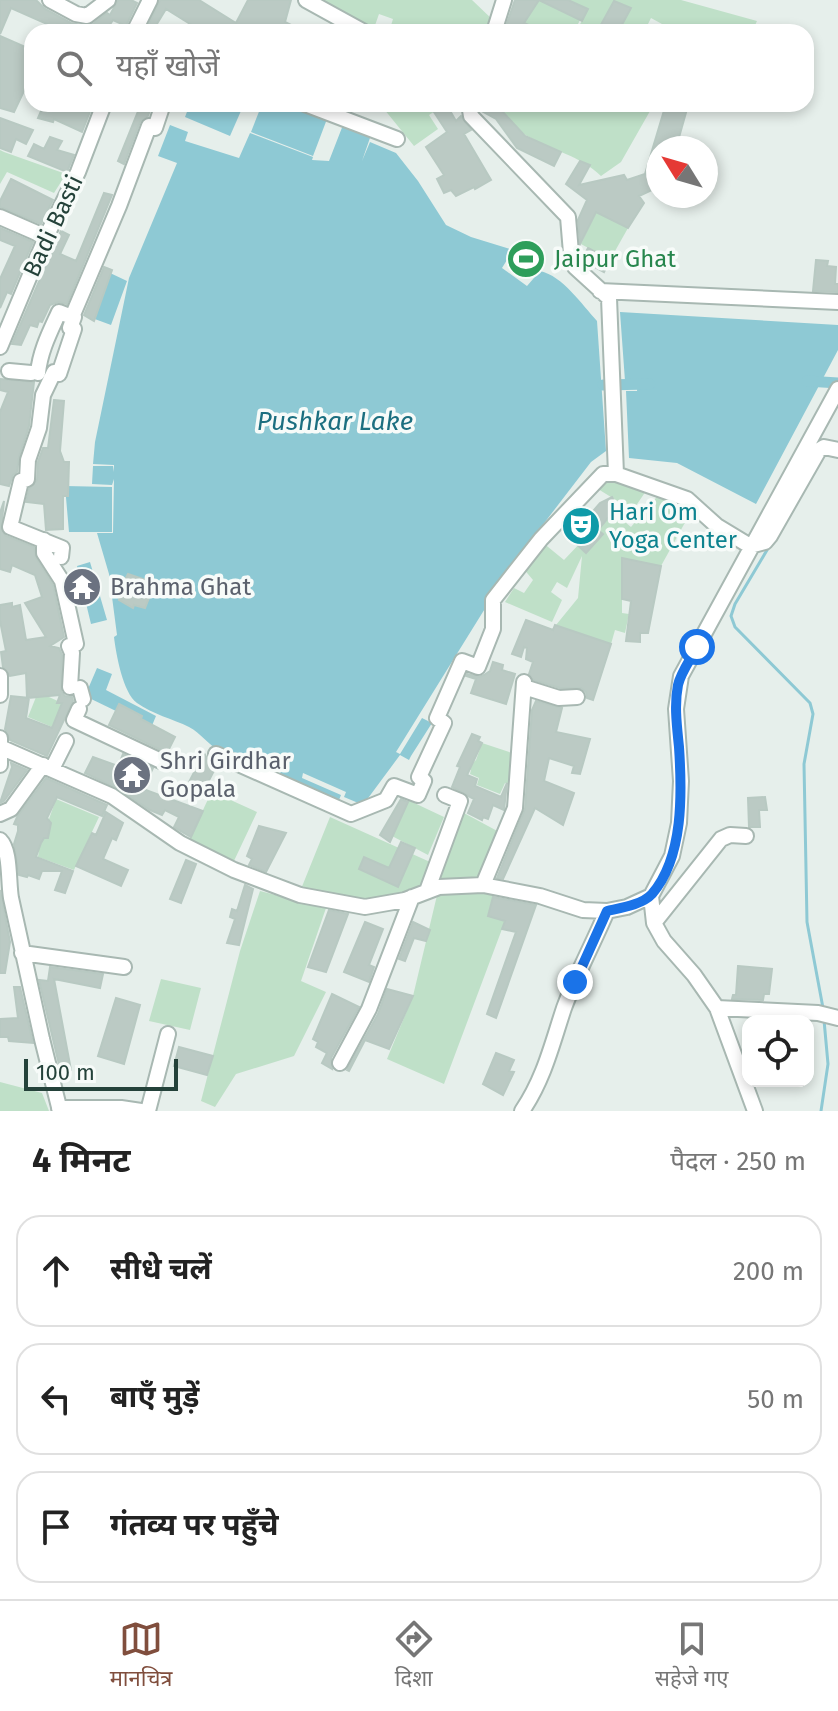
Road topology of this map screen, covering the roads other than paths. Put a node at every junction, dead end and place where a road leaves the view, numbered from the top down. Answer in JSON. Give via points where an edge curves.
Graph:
{"nodes":[{"id":1,"x":50,"y":0,"type":"edge"},
{"id":2,"x":108,"y":0,"type":"edge"},
{"id":3,"x":306,"y":0,"type":"edge"},
{"id":4,"x":504,"y":0,"type":"edge"},
{"id":5,"x":146,"y":1,"type":"edge"},
{"id":6,"x":137,"y":24,"type":"edge"},
{"id":7,"x":350,"y":24,"type":"edge"},
{"id":8,"x":496,"y":24,"type":"edge"},
{"id":9,"x":101,"y":112,"type":"edge"},
{"id":10,"x":160,"y":112,"type":"edge"},
{"id":11,"x":326,"y":112,"type":"edge"},
{"id":12,"x":470,"y":112,"type":"edge"},
{"id":13,"x":397,"y":139,"type":"dead end"},
{"id":14,"x":0,"y":217,"type":"edge"},
{"id":15,"x":46,"y":237,"type":"junction"},
{"id":16,"x":605,"y":295,"type":"junction"},
{"id":17,"x":838,"y":302,"type":"edge"},
{"id":18,"x":74,"y":317,"type":"dead end"},
{"id":19,"x":0,"y":347,"type":"edge"},
{"id":20,"x":9,"y":371,"type":"dead end"},
{"id":21,"x":838,"y":389,"type":"edge"},
{"id":22,"x":838,"y":450,"type":"edge"},
{"id":23,"x":616,"y":470,"type":"junction"},
{"id":24,"x":44,"y":540,"type":"junction"},
{"id":25,"x":750,"y":546,"type":"junction"},
{"id":26,"x":61,"y":557,"type":"dead end"},
{"id":27,"x":0,"y":676,"type":"edge"},
{"id":28,"x":0,"y":695,"type":"edge"},
{"id":29,"x":577,"y":697,"type":"dead end"},
{"id":30,"x":66,"y":741,"type":"dead end"},
{"id":31,"x":0,"y":744,"type":"edge"},
{"id":32,"x":216,"y":754,"type":"dead end"},
{"id":33,"x":161,"y":761,"type":"dead end"},
{"id":34,"x":0,"y":765,"type":"edge"},
{"id":35,"x":48,"y":767,"type":"junction"},
{"id":36,"x":445,"y":795,"type":"dead end"},
{"id":37,"x":0,"y":814,"type":"edge"},
{"id":38,"x":746,"y":836,"type":"dead end"},
{"id":39,"x":0,"y":840,"type":"edge"},
{"id":40,"x":483,"y":885,"type":"junction"},
{"id":41,"x":427,"y":891,"type":"junction"},
{"id":42,"x":651,"y":896,"type":"junction"},
{"id":43,"x":412,"y":897,"type":"junction"},
{"id":44,"x":607,"y":911,"type":"junction"},
{"id":45,"x":654,"y":923,"type":"junction"},
{"id":46,"x":22,"y":953,"type":"junction"},
{"id":47,"x":124,"y":967,"type":"dead end"},
{"id":48,"x":717,"y":1008,"type":"junction"},
{"id":49,"x":838,"y":1018,"type":"edge"},
{"id":50,"x":168,"y":1034,"type":"dead end"},
{"id":51,"x":340,"y":1063,"type":"dead end"},
{"id":52,"x":60,"y":1110,"type":"edge"},
{"id":53,"x":526,"y":1110,"type":"edge"},
{"id":54,"x":141,"y":1111,"type":"edge"},
{"id":55,"x":148,"y":1111,"type":"edge"},
{"id":56,"x":755,"y":1111,"type":"edge"}],
"edges":[{"from":1,"to":2,"type":"street","via":[[87,16]]},
{"from":3,"to":7,"type":"street"},
{"from":4,"to":8,"type":"street"},
{"from":5,"to":6,"type":"street"},
{"from":9,"to":15,"type":"street","name":"Badi Basti"},
{"from":10,"to":20,"type":"street","via":[[155,128],[149,126],[72,317],[59,312],[35,373]]},
{"from":11,"to":13,"type":"street"},
{"from":12,"to":16,"type":"street","via":[[568,217],[575,267]]},
{"from":14,"to":15,"type":"street"},
{"from":15,"to":19,"type":"street","name":"Badi Basti"},
{"from":16,"to":17,"type":"street"},
{"from":16,"to":23,"type":"street"},
{"from":18,"to":24,"type":"street","via":[[59,374],[54,372],[43,395],[27,479],[21,481],[10,527]]},
{"from":21,"to":25,"type":"street"},
{"from":22,"to":25,"type":"street","via":[[819,450],[770,536]]},
{"from":23,"to":25,"type":"street","via":[[683,496]]},
{"from":23,"to":32,"type":"street","via":[[603,474],[541,539],[493,600],[493,629],[478,667],[462,661],[437,718],[444,723],[419,777],[424,781],[418,795],[394,786],[386,800],[351,814]]},
{"from":24,"to":26,"type":"street","via":[[62,548]]},
{"from":24,"to":33,"type":"street","via":[[44,553],[62,581],[78,696],[74,720]]},
{"from":25,"to":42,"type":"street","via":[[681,676],[676,709],[679,823],[672,856]]},
{"from":27,"to":28,"type":"street"},
{"from":29,"to":40,"type":"street","via":[[559,698],[524,684],[515,808]]},
{"from":30,"to":35,"type":"street"},
{"from":31,"to":34,"type":"street"},
{"from":31,"to":35,"type":"street"},
{"from":35,"to":37,"type":"street","via":[[11,809]]},
{"from":35,"to":43,"type":"street","via":[[112,796],[180,843],[300,895],[359,907]]},
{"from":36,"to":41,"type":"street","via":[[460,801]]},
{"from":38,"to":45,"type":"street","via":[[721,839]]},
{"from":39,"to":46,"type":"street","via":[[8,851],[7,874]]},
{"from":40,"to":41,"type":"street"},
{"from":40,"to":44,"type":"street"},
{"from":41,"to":43,"type":"street"},
{"from":42,"to":44,"type":"street"},
{"from":42,"to":45,"type":"street"},
{"from":43,"to":51,"type":"street","via":[[369,1009]]},
{"from":44,"to":53,"type":"street"},
{"from":45,"to":48,"type":"street"},
{"from":46,"to":47,"type":"street"},
{"from":46,"to":52,"type":"street"},
{"from":48,"to":49,"type":"street"},
{"from":48,"to":56,"type":"street"},
{"from":50,"to":55,"type":"street"},
{"from":52,"to":54,"type":"street"}]}
